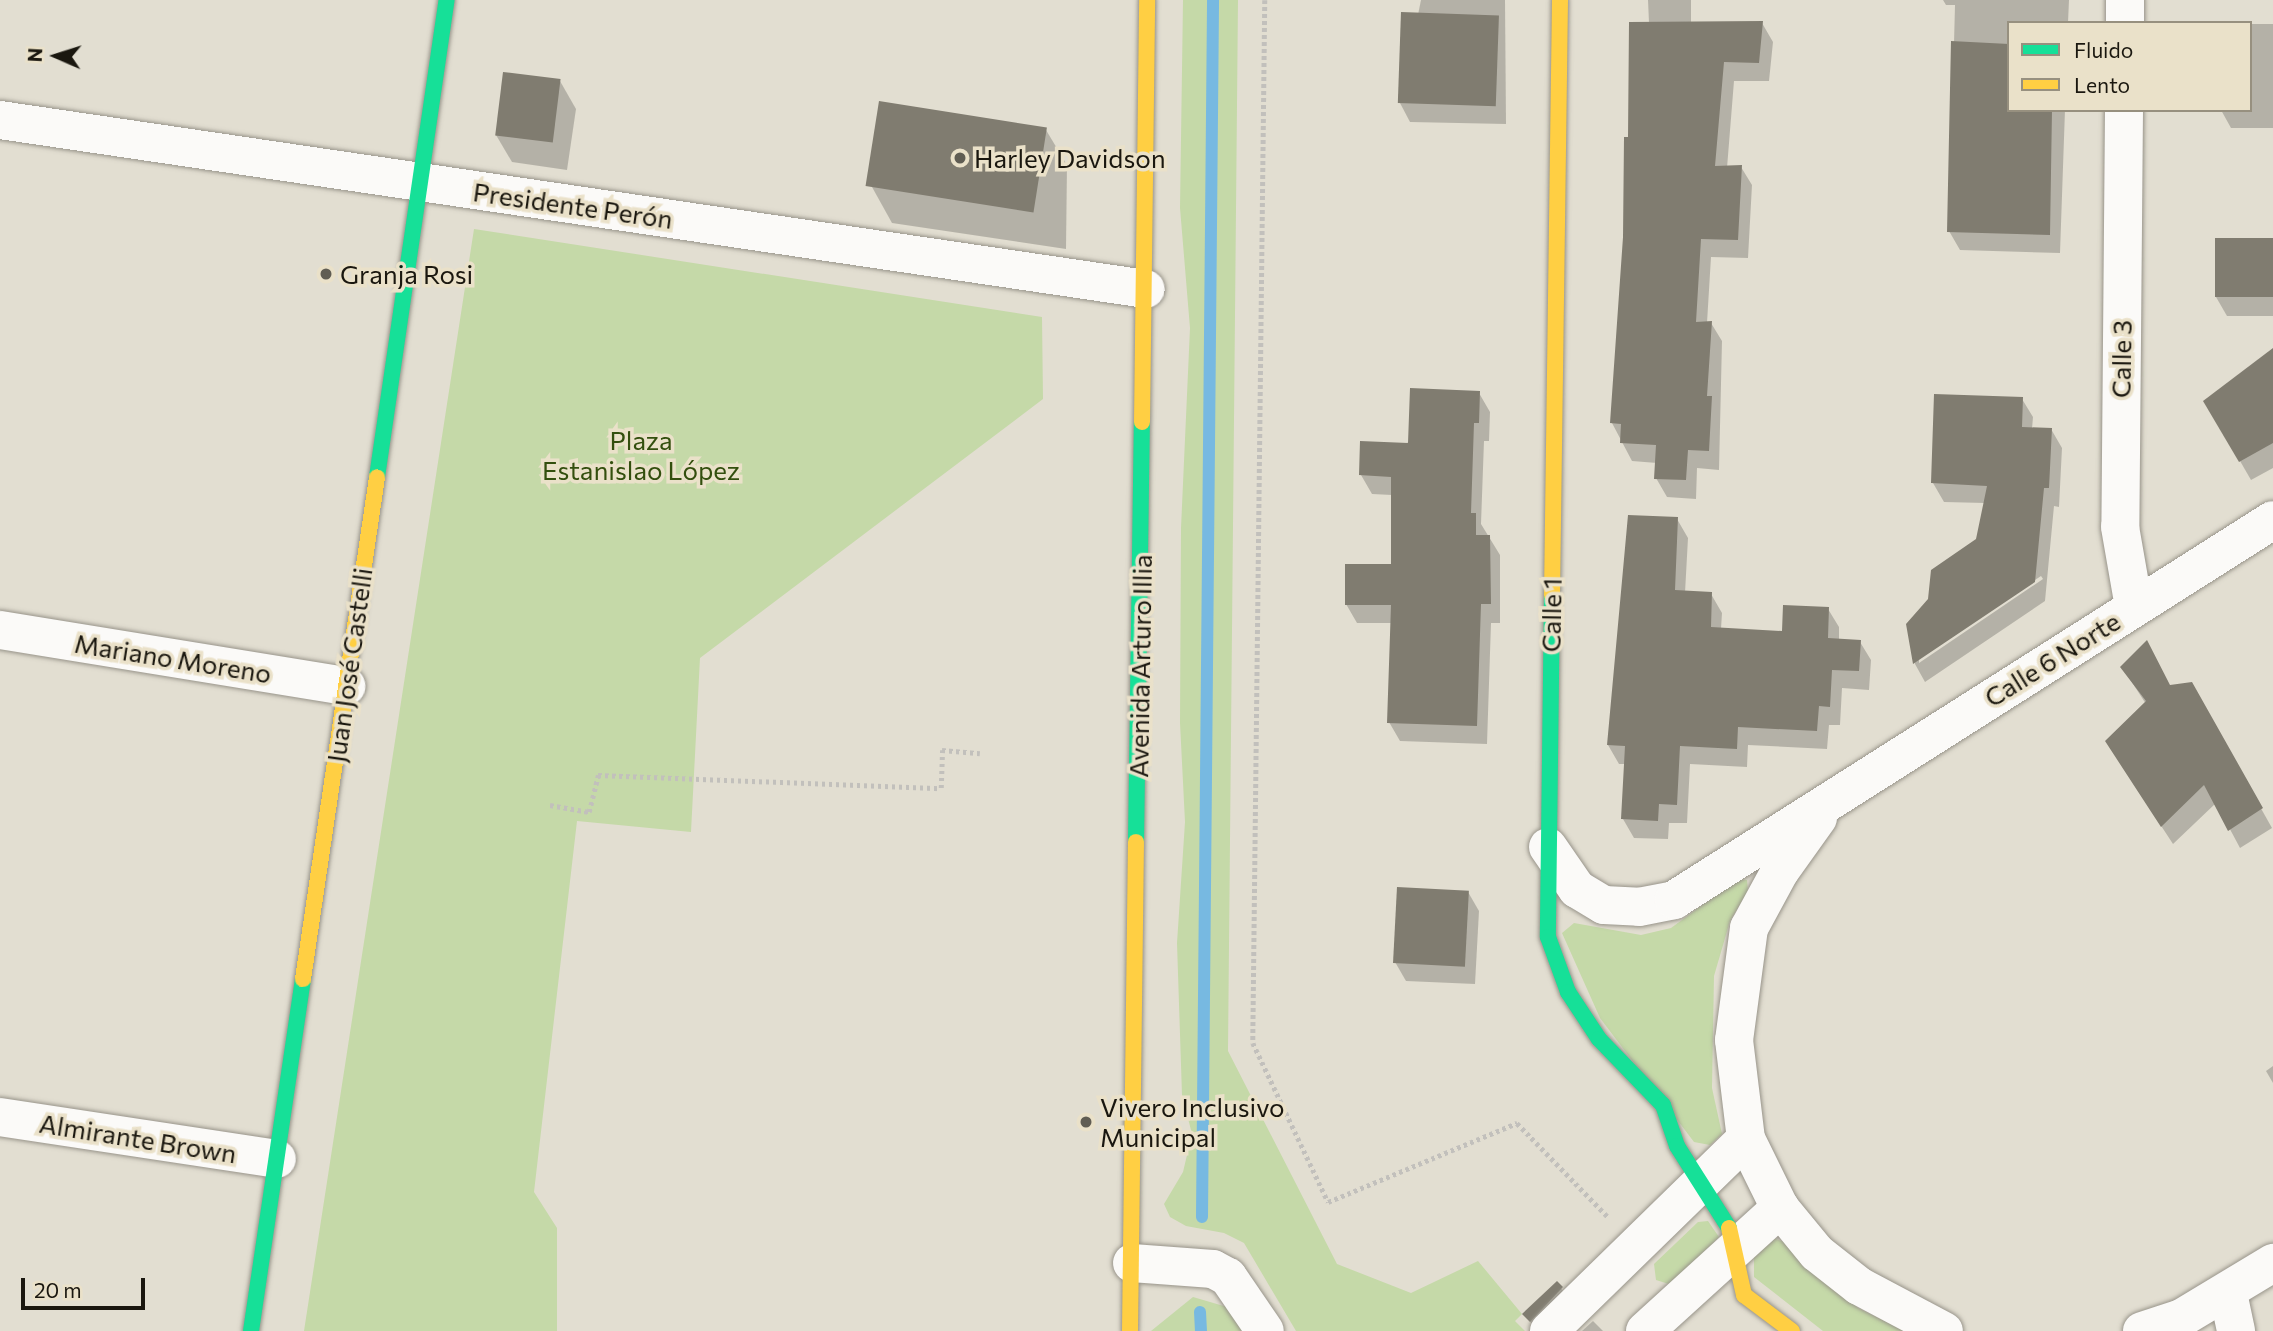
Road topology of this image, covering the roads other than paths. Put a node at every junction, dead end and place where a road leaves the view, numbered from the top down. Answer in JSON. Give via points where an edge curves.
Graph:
{"nodes":[{"id":1,"x":447,"y":0,"type":"edge"},
{"id":2,"x":1147,"y":0,"type":"edge"},
{"id":3,"x":1560,"y":0,"type":"edge"},
{"id":4,"x":2125,"y":0,"type":"edge"},
{"id":5,"x":2125,"y":21,"type":"edge"},
{"id":6,"x":2124,"y":112,"type":"edge"},
{"id":7,"x":0,"y":120,"type":"edge"},
{"id":8,"x":419,"y":183,"type":"junction"},
{"id":9,"x":1146,"y":289,"type":"junction"},
{"id":10,"x":2273,"y":520,"type":"edge"},
{"id":11,"x":2134,"y":607,"type":"junction"},
{"id":12,"x":0,"y":630,"type":"edge"},
{"id":13,"x":346,"y":686,"type":"junction"},
{"id":14,"x":1832,"y":799,"type":"junction"},
{"id":15,"x":1548,"y":847,"type":"junction"},
{"id":16,"x":0,"y":1117,"type":"edge"},
{"id":17,"x":1746,"y":1139,"type":"junction"},
{"id":18,"x":277,"y":1159,"type":"junction"},
{"id":19,"x":1699,"y":1183,"type":"junction"},
{"id":20,"x":1780,"y":1208,"type":"junction"},
{"id":21,"x":1733,"y":1251,"type":"junction"},
{"id":22,"x":1132,"y":1263,"type":"junction"},
{"id":23,"x":2273,"y":1264,"type":"edge"},
{"id":24,"x":2228,"y":1293,"type":"junction"},
{"id":25,"x":251,"y":1331,"type":"edge"},
{"id":26,"x":1130,"y":1331,"type":"edge"},
{"id":27,"x":1265,"y":1331,"type":"edge"},
{"id":28,"x":1549,"y":1331,"type":"edge"},
{"id":29,"x":1645,"y":1331,"type":"edge"},
{"id":30,"x":1792,"y":1331,"type":"edge"},
{"id":31,"x":1944,"y":1331,"type":"edge"},
{"id":32,"x":2142,"y":1331,"type":"edge"},
{"id":33,"x":2236,"y":1331,"type":"edge"}],
"edges":[{"from":1,"to":8,"type":"street","name":"Juan José Castelli"},
{"from":2,"to":9,"type":"street","name":"Avenida Arturo Illia"},
{"from":3,"to":15,"type":"street","name":"Calle 1"},
{"from":4,"to":5,"type":"street"},
{"from":6,"to":11,"type":"street","name":"Calle 3","via":[[2119,527]]},
{"from":7,"to":8,"type":"street","name":"Presidente Perón"},
{"from":8,"to":9,"type":"street","name":"Presidente Perón"},
{"from":8,"to":13,"type":"street","name":"Juan José Castelli"},
{"from":9,"to":22,"type":"street","name":"Avenida Arturo Illia"},
{"from":10,"to":11,"type":"street","name":"Calle 6 Norte"},
{"from":11,"to":14,"type":"street","name":"Calle 6 Norte"},
{"from":12,"to":13,"type":"street","name":"Mariano Moreno"},
{"from":13,"to":18,"type":"street","name":"Juan José Castelli"},
{"from":14,"to":15,"type":"street","name":"Calle 6 Norte","via":[[1674,900],[1639,907],[1604,905],[1577,889]]},
{"from":14,"to":17,"type":"street","name":"Calle 6 Norte","via":[[1780,871],[1749,928],[1734,1040]]},
{"from":15,"to":19,"type":"street","name":"Calle 1","via":[[1548,937],[1568,992],[1600,1039],[1663,1105],[1676,1146]]},
{"from":16,"to":18,"type":"street","name":"Almirante Brown"},
{"from":17,"to":19,"type":"street"},
{"from":17,"to":20,"type":"street","name":"Calle 6 Norte"},
{"from":18,"to":25,"type":"street","name":"Juan José Castelli"},
{"from":19,"to":21,"type":"street","name":"Calle 1","via":[[1730,1226]]},
{"from":19,"to":28,"type":"street"},
{"from":20,"to":21,"type":"street"},
{"from":20,"to":31,"type":"street","name":"Calle 6 Norte","via":[[1817,1253],[1859,1286]]},
{"from":21,"to":29,"type":"street"},
{"from":21,"to":30,"type":"street","name":"Calle 1","via":[[1744,1295]]},
{"from":22,"to":26,"type":"street","name":"Avenida Arturo Illia"},
{"from":22,"to":27,"type":"street","via":[[1213,1269],[1228,1277]]},
{"from":23,"to":24,"type":"street"},
{"from":24,"to":32,"type":"street","via":[[2180,1319]]},
{"from":24,"to":33,"type":"street"}]}
